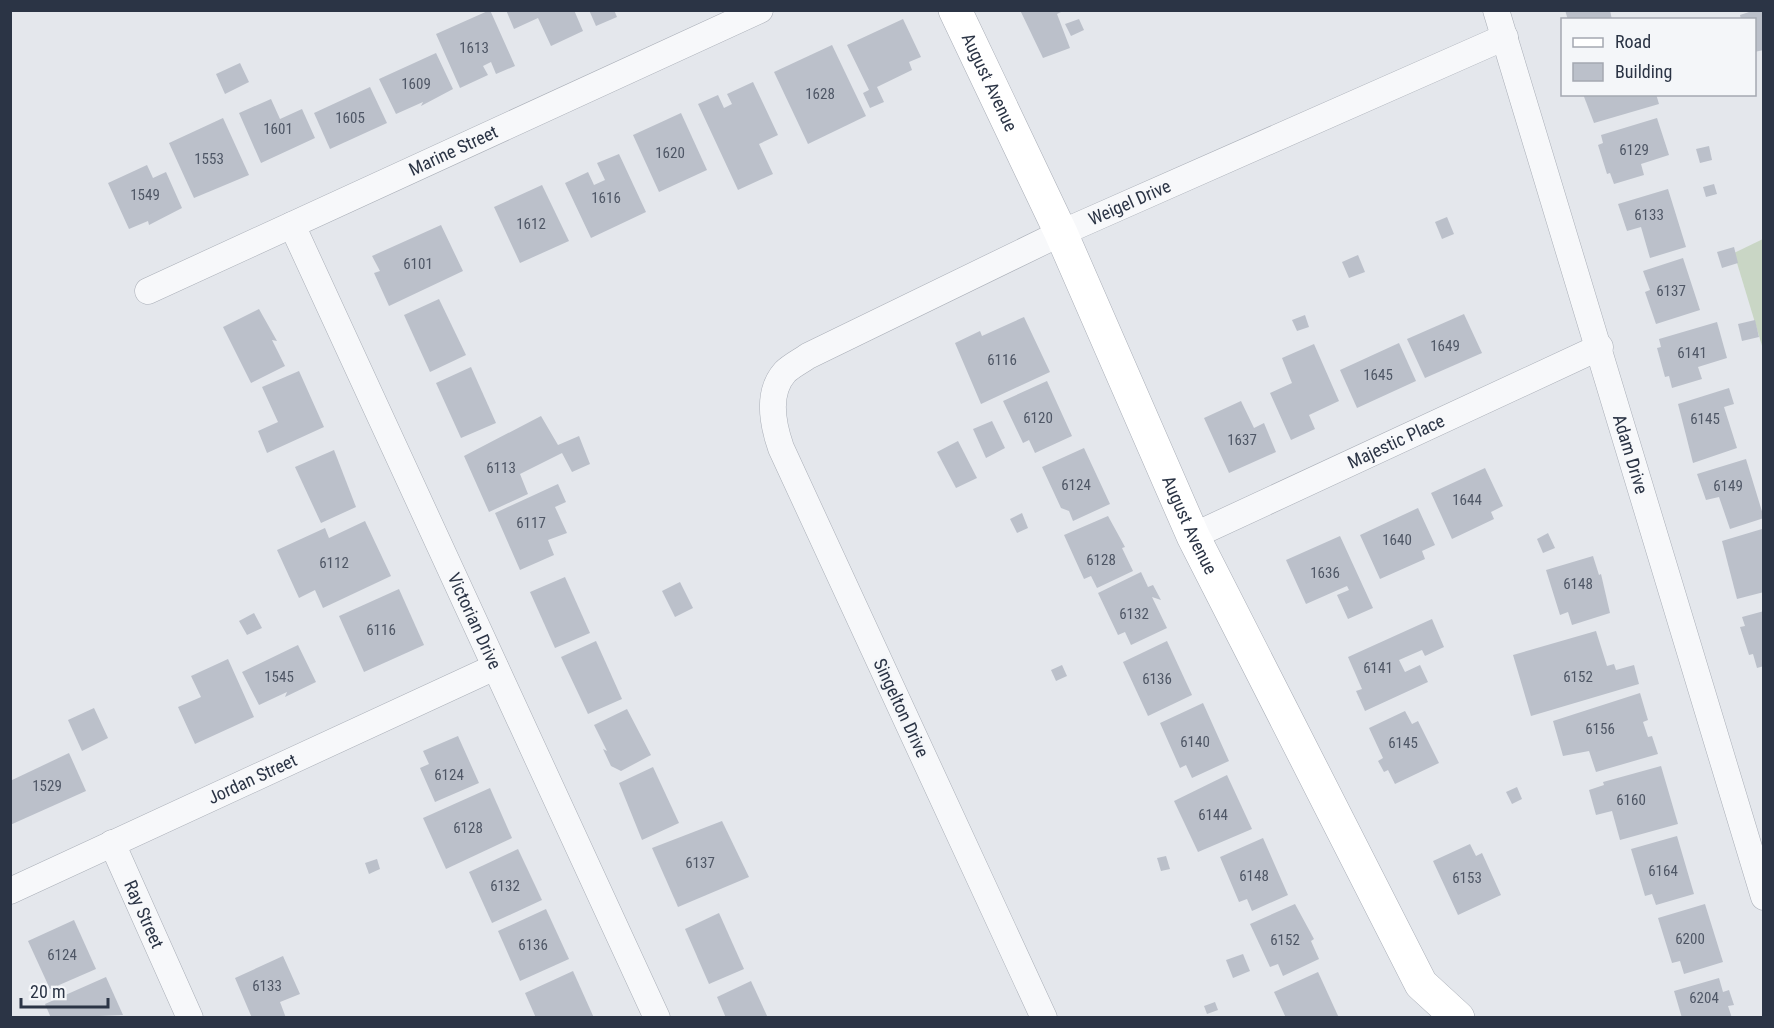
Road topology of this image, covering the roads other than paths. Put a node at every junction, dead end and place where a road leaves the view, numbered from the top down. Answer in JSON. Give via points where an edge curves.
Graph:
{"nodes":[{"id":1,"x":760,"y":10,"type":"edge"},
{"id":2,"x":955,"y":10,"type":"edge"},
{"id":3,"x":1496,"y":10,"type":"edge"},
{"id":4,"x":1504,"y":38,"type":"junction"},
{"id":5,"x":292,"y":225,"type":"junction"},
{"id":6,"x":1061,"y":233,"type":"junction"},
{"id":7,"x":148,"y":291,"type":"dead end"},
{"id":8,"x":1600,"y":348,"type":"junction"},
{"id":9,"x":774,"y":394,"type":"joint"},
{"id":10,"x":1193,"y":536,"type":"junction"},
{"id":11,"x":495,"y":667,"type":"junction"},
{"id":12,"x":112,"y":843,"type":"junction"},
{"id":13,"x":1762,"y":888,"type":"edge"},
{"id":14,"x":10,"y":891,"type":"edge"},
{"id":15,"x":190,"y":1017,"type":"edge"},
{"id":16,"x":657,"y":1017,"type":"edge"},
{"id":17,"x":1044,"y":1017,"type":"edge"},
{"id":18,"x":1458,"y":1017,"type":"edge"}],
"edges":[{"from":1,"to":5,"type":"street","name":"Marine Street"},
{"from":2,"to":6,"type":"street","name":"August Avenue"},
{"from":3,"to":4,"type":"street","name":"Adam Drive"},
{"from":4,"to":6,"type":"street","name":"Weigel Drive"},
{"from":4,"to":8,"type":"street","name":"Adam Drive"},
{"from":5,"to":7,"type":"street","name":"Marine Street"},
{"from":5,"to":11,"type":"street","name":"Victorian Drive"},
{"from":6,"to":9,"type":"street","name":"Weigel Drive","via":[[808,356],[784,372]]},
{"from":6,"to":10,"type":"street","name":"August Avenue"},
{"from":8,"to":10,"type":"street","name":"Majestic Place"},
{"from":8,"to":13,"type":"street","name":"Adam Drive"},
{"from":9,"to":17,"type":"street","name":"Singelton Drive","via":[[774,426],[781,448]]},
{"from":10,"to":18,"type":"street","name":"August Avenue","via":[[1421,984]]},
{"from":11,"to":12,"type":"street","name":"Jordan Street"},
{"from":11,"to":16,"type":"street","name":"Victorian Drive"},
{"from":12,"to":14,"type":"street","name":"Jordan Street"},
{"from":12,"to":15,"type":"street","name":"Ray Street"}]}
